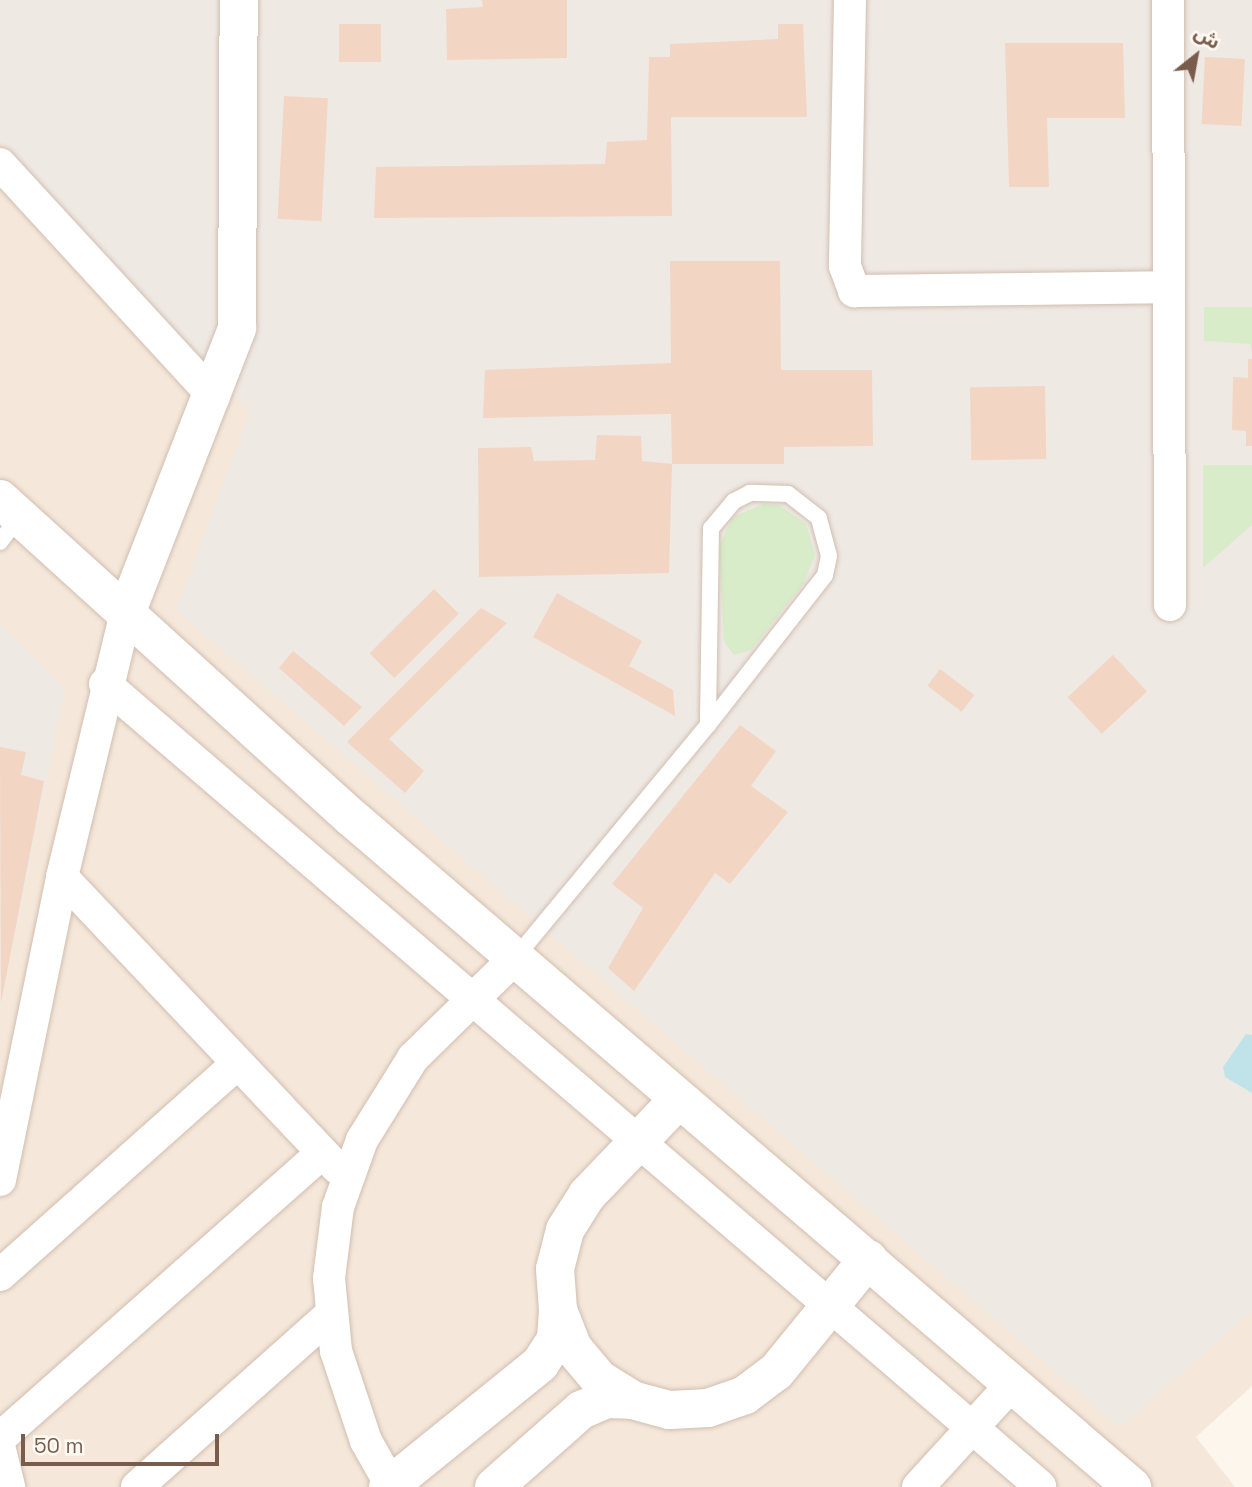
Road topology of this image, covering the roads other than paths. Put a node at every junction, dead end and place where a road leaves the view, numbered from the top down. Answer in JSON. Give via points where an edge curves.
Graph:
{"nodes":[{"id":1,"x":239,"y":0,"type":"edge"},
{"id":2,"x":849,"y":0,"type":"edge"},
{"id":3,"x":1168,"y":0,"type":"edge"},
{"id":4,"x":0,"y":164,"type":"edge"},
{"id":5,"x":1169,"y":287,"type":"junction"},
{"id":6,"x":214,"y":397,"type":"junction"},
{"id":7,"x":6,"y":519,"type":"edge"},
{"id":8,"x":1170,"y":605,"type":"dead end"},
{"id":9,"x":125,"y":616,"type":"junction"},
{"id":10,"x":105,"y":684,"type":"junction"},
{"id":11,"x":708,"y":725,"type":"junction"},
{"id":12,"x":62,"y":877,"type":"junction"},
{"id":13,"x":516,"y":957,"type":"junction"},
{"id":14,"x":471,"y":997,"type":"junction"},
{"id":15,"x":236,"y":1065,"type":"junction"},
{"id":16,"x":679,"y":1099,"type":"junction"},
{"id":17,"x":640,"y":1140,"type":"junction"},
{"id":18,"x":320,"y":1155,"type":"junction"},
{"id":19,"x":347,"y":1175,"type":"junction"},
{"id":20,"x":0,"y":1180,"type":"edge"},
{"id":21,"x":868,"y":1259,"type":"junction"},
{"id":22,"x":0,"y":1275,"type":"edge"},
{"id":23,"x":830,"y":1304,"type":"junction"},
{"id":24,"x":558,"y":1310,"type":"junction"},
{"id":25,"x":331,"y":1314,"type":"junction"},
{"id":26,"x":1014,"y":1382,"type":"junction"},
{"id":27,"x":632,"y":1400,"type":"junction"},
{"id":28,"x":975,"y":1429,"type":"junction"},
{"id":29,"x":0,"y":1438,"type":"edge"},
{"id":30,"x":0,"y":1450,"type":"edge"},
{"id":31,"x":390,"y":1486,"type":"edge"},
{"id":32,"x":1040,"y":1486,"type":"edge"},
{"id":33,"x":9,"y":1487,"type":"edge"},
{"id":34,"x":137,"y":1487,"type":"edge"},
{"id":35,"x":494,"y":1487,"type":"edge"},
{"id":36,"x":918,"y":1487,"type":"edge"},
{"id":37,"x":1132,"y":1487,"type":"edge"}],
"edges":[{"from":1,"to":6,"type":"street","via":[[237,328]]},
{"from":2,"to":5,"type":"street","via":[[845,266],[854,292]]},
{"from":3,"to":5,"type":"street"},
{"from":4,"to":6,"type":"street"},
{"from":5,"to":8,"type":"street"},
{"from":6,"to":9,"type":"street"},
{"from":7,"to":9,"type":"street"},
{"from":9,"to":10,"type":"street"},
{"from":9,"to":13,"type":"street"},
{"from":10,"to":12,"type":"street"},
{"from":10,"to":14,"type":"street"},
{"from":11,"to":11,"type":"lane","via":[[825,575],[829,556],[819,518],[788,494],[750,493],[720,513],[711,528]]},
{"from":11,"to":13,"type":"lane"},
{"from":12,"to":15,"type":"street"},
{"from":12,"to":20,"type":"street"},
{"from":13,"to":14,"type":"street"},
{"from":13,"to":16,"type":"street"},
{"from":14,"to":17,"type":"street"},
{"from":14,"to":19,"type":"street","via":[[413,1058]]},
{"from":15,"to":18,"type":"street"},
{"from":15,"to":22,"type":"street"},
{"from":16,"to":17,"type":"street"},
{"from":16,"to":21,"type":"street"},
{"from":17,"to":23,"type":"street"},
{"from":17,"to":24,"type":"street","via":[[587,1195],[565,1230],[555,1269]]},
{"from":18,"to":19,"type":"street"},
{"from":18,"to":29,"type":"street"},
{"from":19,"to":25,"type":"street","via":[[332,1239]]},
{"from":21,"to":23,"type":"street"},
{"from":21,"to":26,"type":"street"},
{"from":23,"to":27,"type":"street","via":[[776,1372],[745,1395],[683,1409]]},
{"from":23,"to":28,"type":"street"},
{"from":24,"to":27,"type":"street","via":[[573,1348],[599,1379]]},
{"from":24,"to":31,"type":"street","via":[[556,1339],[540,1364]]},
{"from":25,"to":31,"type":"street","via":[[358,1419]]},
{"from":25,"to":34,"type":"street"},
{"from":26,"to":28,"type":"street"},
{"from":26,"to":37,"type":"street"},
{"from":27,"to":35,"type":"street","via":[[607,1399],[581,1410]]},
{"from":28,"to":32,"type":"street"},
{"from":28,"to":36,"type":"street"},
{"from":30,"to":33,"type":"street"}]}
